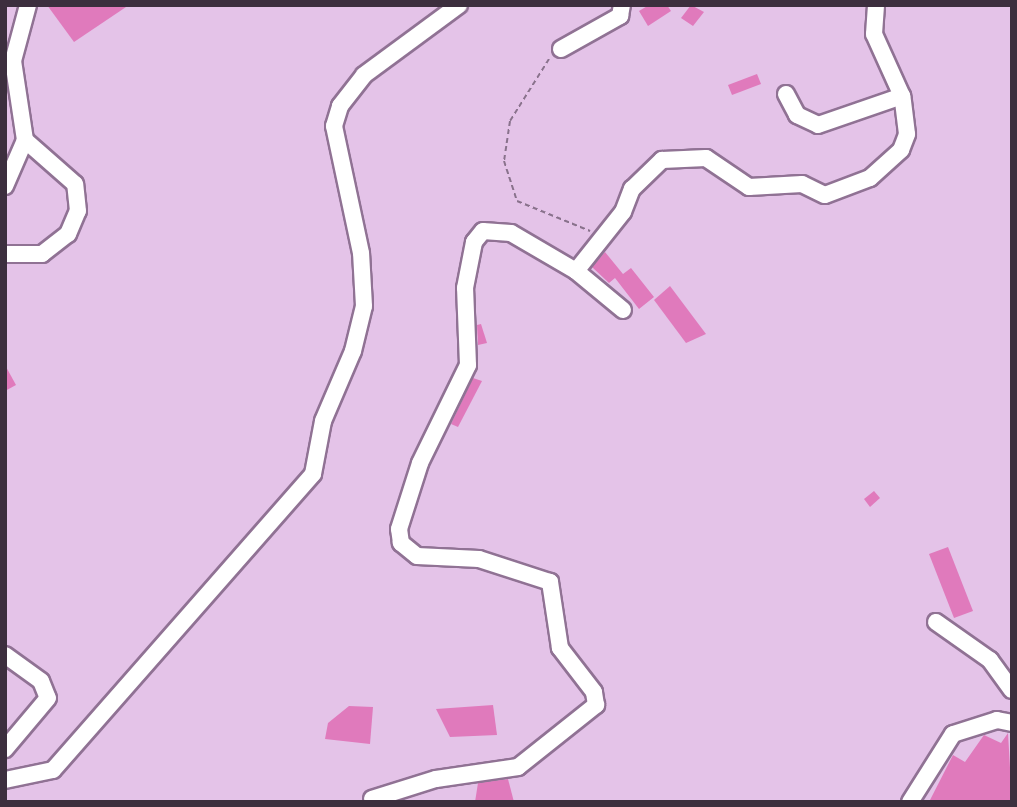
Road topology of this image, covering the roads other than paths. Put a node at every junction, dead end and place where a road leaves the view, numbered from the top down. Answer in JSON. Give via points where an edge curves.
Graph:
{"nodes":[{"id":1,"x":28,"y":5,"type":"edge"},
{"id":2,"x":459,"y":5,"type":"edge"},
{"id":3,"x":622,"y":5,"type":"edge"},
{"id":4,"x":876,"y":5,"type":"edge"},
{"id":5,"x":561,"y":50,"type":"road end"},
{"id":6,"x":786,"y":94,"type":"dead end"},
{"id":7,"x":902,"y":96,"type":"junction"},
{"id":8,"x":25,"y":139,"type":"junction"},
{"id":9,"x":5,"y":186,"type":"edge"},
{"id":10,"x":5,"y":254,"type":"edge"},
{"id":11,"x":576,"y":271,"type":"junction"},
{"id":12,"x":623,"y":310,"type":"dead end"},
{"id":13,"x":936,"y":622,"type":"dead end"},
{"id":14,"x":5,"y":655,"type":"edge"},
{"id":15,"x":1012,"y":690,"type":"edge"},
{"id":16,"x":1012,"y":723,"type":"edge"},
{"id":17,"x":5,"y":749,"type":"edge"},
{"id":18,"x":5,"y":780,"type":"edge"},
{"id":19,"x":372,"y":799,"type":"dead end"},
{"id":20,"x":910,"y":802,"type":"edge"}],
"edges":[{"from":1,"to":8,"type":"street","via":[[13,61]]},
{"from":2,"to":18,"type":"street","via":[[364,75],[340,106],[334,126],[361,253],[363,306],[353,351],[323,421],[313,474],[53,770]]},
{"from":3,"to":5,"type":"street","via":[[620,16]]},
{"from":4,"to":7,"type":"street","via":[[877,48]]},
{"from":6,"to":7,"type":"street","via":[[797,115],[818,125]]},
{"from":7,"to":11,"type":"street","via":[[907,134],[901,150],[850,190],[825,195],[803,184],[749,187],[706,158],[674,157],[649,168]]},
{"from":8,"to":9,"type":"street"},
{"from":8,"to":10,"type":"street","via":[[75,184],[78,211],[68,234],[42,254]]},
{"from":11,"to":12,"type":"street"},
{"from":11,"to":19,"type":"street","via":[[511,233],[483,231],[474,242],[465,288],[468,365],[432,433],[398,529],[409,554],[479,559],[550,582],[560,648],[594,692],[596,705],[518,767],[436,779]]},
{"from":13,"to":15,"type":"street","via":[[990,660]]},
{"from":14,"to":17,"type":"street","via":[[41,681],[48,698]]},
{"from":16,"to":20,"type":"street","via":[[987,721],[953,734]]}]}
